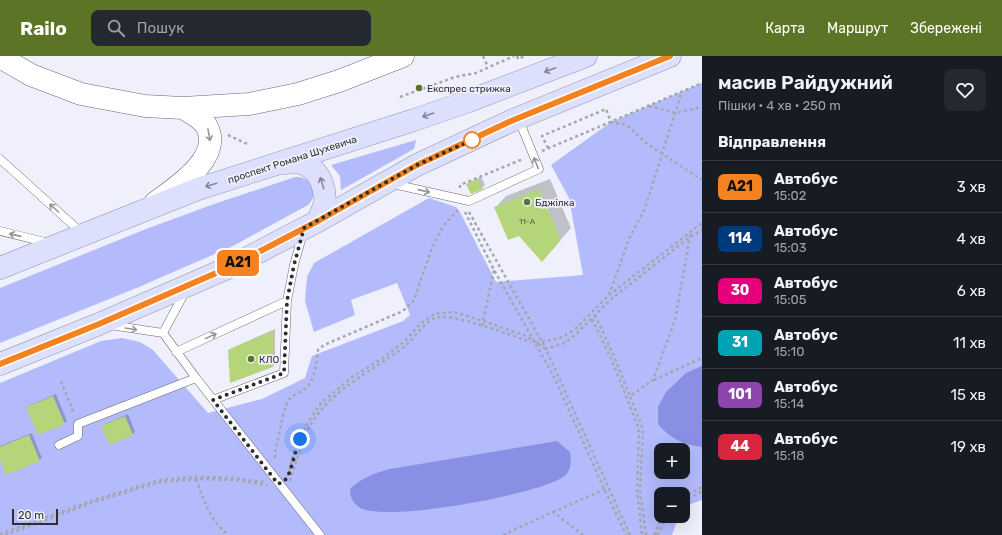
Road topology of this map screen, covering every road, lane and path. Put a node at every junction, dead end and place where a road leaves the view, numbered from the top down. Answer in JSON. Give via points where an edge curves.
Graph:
{"nodes":[{"id":1,"x":403,"y":56,"type":"edge"},
{"id":2,"x":483,"y":56,"type":"edge"},
{"id":3,"x":515,"y":56,"type":"edge"},
{"id":4,"x":525,"y":56,"type":"edge"},
{"id":5,"x":586,"y":56,"type":"edge"},
{"id":6,"x":670,"y":56,"type":"edge"},
{"id":7,"x":0,"y":57,"type":"edge"},
{"id":8,"x":379,"y":61,"type":"edge"},
{"id":9,"x":488,"y":67,"type":"junction"},
{"id":10,"x":702,"y":83,"type":"edge"},
{"id":11,"x":682,"y":92,"type":"junction"},
{"id":12,"x":400,"y":97,"type":"dead end"},
{"id":13,"x":648,"y":106,"type":"junction"},
{"id":14,"x":702,"y":107,"type":"edge"},
{"id":15,"x":183,"y":108,"type":"junction"},
{"id":16,"x":676,"y":113,"type":"junction"},
{"id":17,"x":518,"y":118,"type":"junction"},
{"id":18,"x":610,"y":122,"type":"junction"},
{"id":19,"x":548,"y":148,"type":"junction"},
{"id":20,"x":540,"y":151,"type":"dead end"},
{"id":21,"x":662,"y":154,"type":"junction"},
{"id":22,"x":526,"y":158,"type":"dead end"},
{"id":23,"x":0,"y":159,"type":"edge"},
{"id":24,"x":280,"y":162,"type":"junction"},
{"id":25,"x":702,"y":180,"type":"edge"},
{"id":26,"x":386,"y":183,"type":"junction"},
{"id":27,"x":460,"y":192,"type":"dead end"},
{"id":28,"x":150,"y":208,"type":"junction"},
{"id":29,"x":468,"y":209,"type":"dead end"},
{"id":30,"x":702,"y":223,"type":"edge"},
{"id":31,"x":311,"y":224,"type":"junction"},
{"id":32,"x":691,"y":230,"type":"junction"},
{"id":33,"x":702,"y":230,"type":"edge"},
{"id":34,"x":0,"y":231,"type":"edge"},
{"id":35,"x":83,"y":234,"type":"junction"},
{"id":36,"x":690,"y":237,"type":"junction"},
{"id":37,"x":57,"y":245,"type":"junction"},
{"id":38,"x":5,"y":264,"type":"edge"},
{"id":39,"x":494,"y":270,"type":"junction"},
{"id":40,"x":188,"y":285,"type":"junction"},
{"id":41,"x":609,"y":296,"type":"junction"},
{"id":42,"x":287,"y":301,"type":"junction"},
{"id":43,"x":593,"y":312,"type":"junction"},
{"id":44,"x":595,"y":316,"type":"junction"},
{"id":45,"x":592,"y":319,"type":"junction"},
{"id":46,"x":483,"y":321,"type":"junction"},
{"id":47,"x":99,"y":324,"type":"junction"},
{"id":48,"x":482,"y":326,"type":"junction"},
{"id":49,"x":163,"y":333,"type":"junction"},
{"id":50,"x":542,"y":342,"type":"junction"},
{"id":51,"x":535,"y":344,"type":"junction"},
{"id":52,"x":546,"y":350,"type":"junction"},
{"id":53,"x":176,"y":352,"type":"junction"},
{"id":54,"x":702,"y":358,"type":"edge"},
{"id":55,"x":0,"y":364,"type":"edge"},
{"id":56,"x":196,"y":378,"type":"junction"},
{"id":57,"x":653,"y":380,"type":"junction"},
{"id":58,"x":60,"y":381,"type":"dead end"},
{"id":59,"x":630,"y":396,"type":"junction"},
{"id":60,"x":213,"y":400,"type":"junction"},
{"id":61,"x":78,"y":424,"type":"junction"},
{"id":62,"x":59,"y":444,"type":"dead end"},
{"id":63,"x":275,"y":460,"type":"dead end"},
{"id":64,"x":196,"y":479,"type":"junction"},
{"id":65,"x":278,"y":484,"type":"junction"},
{"id":66,"x":702,"y":487,"type":"edge"},
{"id":67,"x":604,"y":489,"type":"junction"},
{"id":68,"x":702,"y":491,"type":"edge"},
{"id":69,"x":690,"y":493,"type":"edge"},
{"id":70,"x":690,"y":497,"type":"edge"},
{"id":71,"x":553,"y":512,"type":"junction"},
{"id":72,"x":660,"y":523,"type":"edge"},
{"id":73,"x":664,"y":523,"type":"edge"},
{"id":74,"x":0,"y":534,"type":"edge"},
{"id":75,"x":5,"y":535,"type":"edge"},
{"id":76,"x":228,"y":535,"type":"edge"},
{"id":77,"x":320,"y":535,"type":"edge"},
{"id":78,"x":503,"y":535,"type":"edge"},
{"id":79,"x":583,"y":535,"type":"edge"},
{"id":80,"x":626,"y":535,"type":"edge"},
{"id":81,"x":630,"y":535,"type":"edge"},
{"id":82,"x":642,"y":535,"type":"edge"},
{"id":83,"x":646,"y":535,"type":"edge"},
{"id":84,"x":654,"y":535,"type":"edge"},
{"id":85,"x":658,"y":535,"type":"edge"}],
"edges":[{"from":1,"to":8,"type":"street"},
{"from":2,"to":9,"type":"path"},
{"from":3,"to":4,"type":"path","via":[[518,59]]},
{"from":3,"to":9,"type":"path"},
{"from":5,"to":24,"type":"main road","name":"проспект Романа Шухевича","one_way":true,"via":[[469,101]]},
{"from":6,"to":17,"type":"main road"},
{"from":7,"to":15,"type":"street","via":[[31,75],[80,94],[145,106]]},
{"from":8,"to":15,"type":"street","via":[[339,82],[298,94],[249,104]]},
{"from":9,"to":12,"type":"path"},
{"from":10,"to":11,"type":"path"},
{"from":11,"to":13,"type":"path"},
{"from":11,"to":16,"type":"path"},
{"from":13,"to":16,"type":"path"},
{"from":13,"to":18,"type":"path"},
{"from":14,"to":16,"type":"path"},
{"from":15,"to":28,"type":"street","one_way":true,"via":[[207,127],[210,140],[207,155],[192,176]]},
{"from":16,"to":21,"type":"path"},
{"from":17,"to":26,"type":"main road","via":[[417,165]]},
{"from":26,"to":17,"type":"lane","one_way":true,"via":[[468,201],[539,169]]},
{"from":18,"to":19,"type":"path"},
{"from":18,"to":19,"type":"path","via":[[606,109],[542,136]]},
{"from":18,"to":21,"type":"path","via":[[627,125]]},
{"from":19,"to":20,"type":"path"},
{"from":21,"to":25,"type":"path"},
{"from":21,"to":41,"type":"path","via":[[645,208],[629,238]]},
{"from":22,"to":27,"type":"path","via":[[460,185]]},
{"from":35,"to":23,"type":"lane","one_way":true},
{"from":24,"to":28,"type":"main road","name":"проспект Романа Шухевича","one_way":true},
{"from":31,"to":24,"type":"main road","one_way":true,"via":[[324,206],[320,177],[300,163]]},
{"from":26,"to":31,"type":"main road"},
{"from":28,"to":35,"type":"main road","name":"проспект Романа Шухевича"},
{"from":29,"to":50,"type":"path"},
{"from":30,"to":32,"type":"path"},
{"from":31,"to":40,"type":"main road","via":[[230,267]]},
{"from":31,"to":42,"type":"lane","via":[[294,265]]},
{"from":32,"to":36,"type":"path"},
{"from":32,"to":41,"type":"path"},
{"from":33,"to":36,"type":"path"},
{"from":37,"to":34,"type":"lane","one_way":true},
{"from":35,"to":37,"type":"main road","name":"проспект Романа Шухевича"},
{"from":36,"to":44,"type":"path","via":[[610,300]]},
{"from":36,"to":57,"type":"path","via":[[675,320]]},
{"from":37,"to":38,"type":"main road","name":"проспект Романа Шухевича"},
{"from":39,"to":46,"type":"path"},
{"from":39,"to":51,"type":"path"},
{"from":39,"to":63,"type":"path","via":[[462,206],[444,225],[433,245],[414,300],[403,312],[324,345],[318,350],[311,382],[287,402]]},
{"from":40,"to":47,"type":"main road"},
{"from":40,"to":49,"type":"lane"},
{"from":41,"to":43,"type":"path"},
{"from":53,"to":42,"type":"lane","one_way":true},
{"from":42,"to":60,"type":"lane","via":[[284,373]]},
{"from":43,"to":44,"type":"path"},
{"from":43,"to":50,"type":"path","via":[[574,330],[560,338]]},
{"from":44,"to":45,"type":"path"},
{"from":44,"to":59,"type":"path"},
{"from":45,"to":52,"type":"path","via":[[565,343]]},
{"from":45,"to":82,"type":"path","via":[[610,356],[639,429],[636,491]]},
{"from":46,"to":48,"type":"path"},
{"from":46,"to":51,"type":"path","via":[[524,335]]},
{"from":46,"to":65,"type":"path","via":[[454,312],[434,314],[383,358],[352,376],[320,404],[294,452],[287,477]]},
{"from":47,"to":49,"type":"lane","one_way":true},
{"from":47,"to":55,"type":"main road"},
{"from":48,"to":51,"type":"path"},
{"from":48,"to":65,"type":"path","via":[[451,317],[435,318],[408,344],[354,380],[324,406],[310,426],[290,481],[286,487]]},
{"from":49,"to":53,"type":"lane"},
{"from":50,"to":51,"type":"path"},
{"from":50,"to":52,"type":"path"},
{"from":51,"to":52,"type":"path"},
{"from":51,"to":67,"type":"path","via":[[554,377]]},
{"from":52,"to":81,"type":"path"},
{"from":53,"to":56,"type":"lane"},
{"from":54,"to":57,"type":"path"},
{"from":56,"to":60,"type":"lane"},
{"from":56,"to":61,"type":"lane"},
{"from":57,"to":59,"type":"path"},
{"from":58,"to":61,"type":"path"},
{"from":59,"to":83,"type":"path","via":[[643,429],[640,492]]},
{"from":60,"to":65,"type":"lane"},
{"from":61,"to":62,"type":"lane","via":[[78,436]]},
{"from":64,"to":65,"type":"path"},
{"from":64,"to":75,"type":"path","via":[[161,482],[97,501]]},
{"from":64,"to":76,"type":"path","via":[[205,507]]},
{"from":65,"to":74,"type":"path","via":[[234,478],[196,477],[160,480],[96,499]]},
{"from":65,"to":77,"type":"lane"},
{"from":66,"to":69,"type":"path"},
{"from":67,"to":71,"type":"path"},
{"from":67,"to":80,"type":"path"},
{"from":68,"to":70,"type":"path"},
{"from":71,"to":78,"type":"path"},
{"from":71,"to":79,"type":"path"},
{"from":72,"to":84,"type":"path"},
{"from":73,"to":85,"type":"path"}]}
